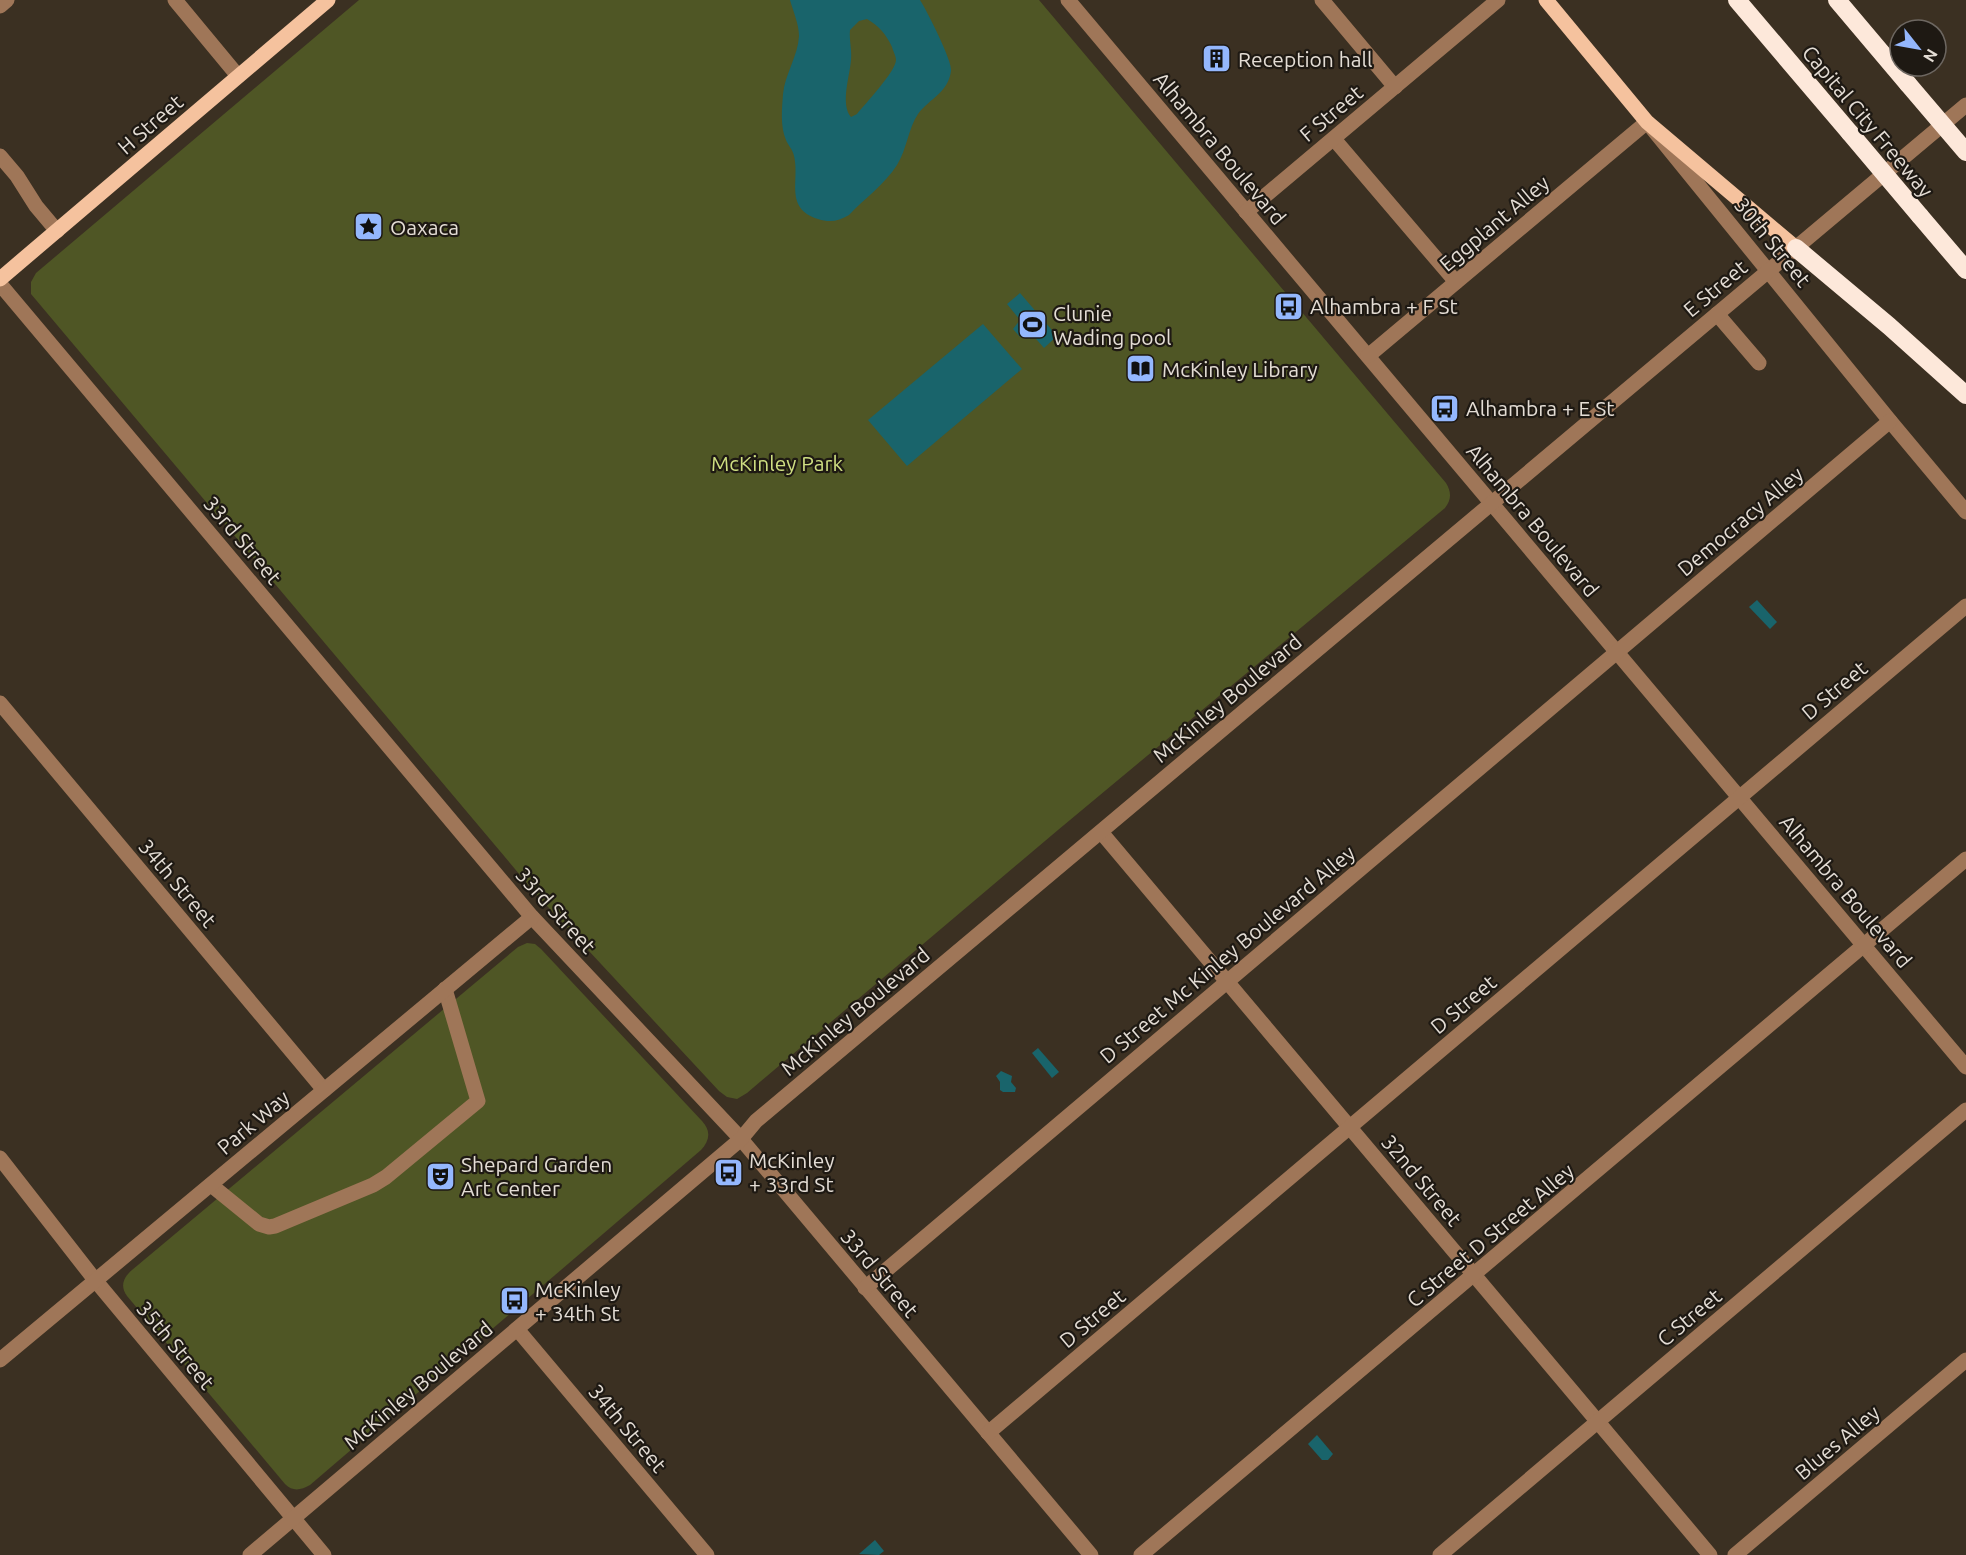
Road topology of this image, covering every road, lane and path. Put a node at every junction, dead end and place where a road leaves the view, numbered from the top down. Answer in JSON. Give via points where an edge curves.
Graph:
{"nodes":[{"id":1,"x":7,"y":0,"type":"edge"},
{"id":2,"x":175,"y":0,"type":"edge"},
{"id":3,"x":328,"y":0,"type":"edge"},
{"id":4,"x":1068,"y":0,"type":"edge"},
{"id":5,"x":1322,"y":0,"type":"edge"},
{"id":6,"x":1498,"y":0,"type":"edge"},
{"id":7,"x":1546,"y":0,"type":"edge"},
{"id":8,"x":1737,"y":0,"type":"edge"},
{"id":9,"x":1837,"y":0,"type":"edge"},
{"id":10,"x":0,"y":6,"type":"edge"},
{"id":11,"x":238,"y":76,"type":"junction"},
{"id":12,"x":1395,"y":87,"type":"junction"},
{"id":13,"x":1966,"y":105,"type":"edge"},
{"id":14,"x":1647,"y":122,"type":"junction"},
{"id":15,"x":1334,"y":139,"type":"junction"},
{"id":16,"x":1966,"y":152,"type":"edge"},
{"id":17,"x":0,"y":156,"type":"edge"},
{"id":18,"x":1246,"y":212,"type":"junction"},
{"id":19,"x":57,"y":231,"type":"junction"},
{"id":20,"x":1796,"y":248,"type":"junction"},
{"id":21,"x":1966,"y":270,"type":"edge"},
{"id":22,"x":1769,"y":271,"type":"junction"},
{"id":23,"x":0,"y":279,"type":"edge"},
{"id":24,"x":1456,"y":282,"type":"junction"},
{"id":25,"x":0,"y":284,"type":"edge"},
{"id":26,"x":1717,"y":314,"type":"junction"},
{"id":27,"x":1368,"y":356,"type":"junction"},
{"id":28,"x":1760,"y":363,"type":"dead end"},
{"id":29,"x":1966,"y":395,"type":"edge"},
{"id":30,"x":1890,"y":421,"type":"junction"},
{"id":31,"x":1492,"y":503,"type":"junction"},
{"id":32,"x":1966,"y":512,"type":"edge"},
{"id":33,"x":1966,"y":606,"type":"edge"},
{"id":34,"x":1617,"y":653,"type":"junction"},
{"id":35,"x":0,"y":703,"type":"edge"},
{"id":36,"x":1740,"y":798,"type":"junction"},
{"id":37,"x":1101,"y":832,"type":"junction"},
{"id":38,"x":1966,"y":859,"type":"edge"},
{"id":39,"x":532,"y":917,"type":"junction"},
{"id":40,"x":1865,"y":945,"type":"junction"},
{"id":41,"x":1227,"y":981,"type":"junction"},
{"id":42,"x":445,"y":989,"type":"junction"},
{"id":43,"x":1966,"y":1067,"type":"edge"},
{"id":44,"x":324,"y":1090,"type":"junction"},
{"id":45,"x":1966,"y":1110,"type":"edge"},
{"id":46,"x":1350,"y":1127,"type":"junction"},
{"id":47,"x":741,"y":1139,"type":"junction"},
{"id":48,"x":0,"y":1158,"type":"edge"},
{"id":49,"x":211,"y":1185,"type":"junction"},
{"id":50,"x":1474,"y":1275,"type":"junction"},
{"id":51,"x":96,"y":1280,"type":"junction"},
{"id":52,"x":865,"y":1288,"type":"junction"},
{"id":53,"x":517,"y":1329,"type":"junction"},
{"id":54,"x":0,"y":1360,"type":"edge"},
{"id":55,"x":1966,"y":1360,"type":"edge"},
{"id":56,"x":1598,"y":1421,"type":"junction"},
{"id":57,"x":988,"y":1433,"type":"junction"},
{"id":58,"x":293,"y":1519,"type":"junction"},
{"id":59,"x":250,"y":1555,"type":"edge"},
{"id":60,"x":324,"y":1555,"type":"edge"},
{"id":61,"x":707,"y":1555,"type":"edge"},
{"id":62,"x":1091,"y":1555,"type":"edge"},
{"id":63,"x":1141,"y":1555,"type":"edge"},
{"id":64,"x":1440,"y":1555,"type":"edge"},
{"id":65,"x":1710,"y":1555,"type":"edge"},
{"id":66,"x":1735,"y":1555,"type":"edge"}],
"edges":[{"from":1,"to":10,"type":"street"},
{"from":2,"to":11,"type":"street"},
{"from":3,"to":11,"type":"main road","name":"H Street"},
{"from":4,"to":18,"type":"street","name":"Alhambra Boulevard"},
{"from":5,"to":12,"type":"street"},
{"from":6,"to":12,"type":"street","name":"F Street"},
{"from":7,"to":14,"type":"main road","name":"30th Street"},
{"from":8,"to":21,"type":"highway","name":"Capital City Freeway","bridge":true},
{"from":9,"to":16,"type":"highway","bridge":true},
{"from":11,"to":19,"type":"main road","name":"H Street"},
{"from":12,"to":15,"type":"street","name":"F Street"},
{"from":13,"to":20,"type":"street","name":"E Street"},
{"from":14,"to":20,"type":"main road"},
{"from":14,"to":22,"type":"street","name":"30th Street"},
{"from":14,"to":24,"type":"street","name":"Eggplant Alley"},
{"from":15,"to":18,"type":"street","name":"F Street"},
{"from":15,"to":24,"type":"street"},
{"from":17,"to":19,"type":"street"},
{"from":18,"to":27,"type":"street","name":"Alhambra Boulevard"},
{"from":19,"to":23,"type":"main road","name":"H Street"},
{"from":20,"to":22,"type":"street","name":"E Street"},
{"from":20,"to":29,"type":"highway"},
{"from":22,"to":26,"type":"street","name":"E Street"},
{"from":22,"to":30,"type":"street","name":"30th Street"},
{"from":24,"to":27,"type":"street","name":"Eggplant Alley"},
{"from":25,"to":39,"type":"street","name":"33rd Street"},
{"from":26,"to":28,"type":"street"},
{"from":26,"to":31,"type":"street","name":"E Street"},
{"from":27,"to":31,"type":"street","name":"Alhambra Boulevard"},
{"from":30,"to":32,"type":"street","name":"30th Street"},
{"from":30,"to":34,"type":"street","name":"Democracy Alley"},
{"from":31,"to":34,"type":"street","name":"Alhambra Boulevard"},
{"from":31,"to":37,"type":"street","name":"McKinley Boulevard"},
{"from":33,"to":36,"type":"street","name":"D Street"},
{"from":34,"to":36,"type":"street","name":"Alhambra Boulevard"},
{"from":34,"to":41,"type":"street","name":"D Street Mc Kinley Boulevard Alley"},
{"from":35,"to":44,"type":"street","name":"34th Street"},
{"from":36,"to":40,"type":"street","name":"Alhambra Boulevard"},
{"from":36,"to":46,"type":"street","name":"D Street"},
{"from":37,"to":41,"type":"street","name":"32nd Street"},
{"from":37,"to":47,"type":"street","name":"McKinley Boulevard","via":[[756,1121]]},
{"from":38,"to":40,"type":"street","name":"C Street D Street Alley"},
{"from":39,"to":42,"type":"street","name":"Park Way"},
{"from":39,"to":47,"type":"street","name":"33rd Street"},
{"from":40,"to":43,"type":"street","name":"Alhambra Boulevard"},
{"from":40,"to":50,"type":"street","name":"C Street D Street Alley"},
{"from":41,"to":46,"type":"street","name":"32nd Street"},
{"from":41,"to":52,"type":"street","name":"D Street Mc Kinley Boulevard Alley"},
{"from":42,"to":44,"type":"street","name":"Park Way"},
{"from":42,"to":49,"type":"street","via":[[478,1101],[408,1161],[373,1185],[269,1227],[259,1224]]},
{"from":44,"to":49,"type":"street","name":"Park Way"},
{"from":45,"to":56,"type":"street","name":"C Street"},
{"from":46,"to":50,"type":"street","name":"32nd Street"},
{"from":46,"to":57,"type":"street","name":"D Street"},
{"from":47,"to":52,"type":"street","name":"33rd Street"},
{"from":47,"to":53,"type":"street","name":"McKinley Boulevard"},
{"from":48,"to":51,"type":"street","name":"35th Street"},
{"from":49,"to":51,"type":"street","name":"Park Way"},
{"from":50,"to":56,"type":"street","name":"32nd Street"},
{"from":50,"to":63,"type":"street","name":"C Street D Street Alley"},
{"from":51,"to":54,"type":"street","name":"Park Way"},
{"from":51,"to":58,"type":"street","name":"35th Street"},
{"from":52,"to":57,"type":"street","name":"33rd Street"},
{"from":53,"to":58,"type":"street","name":"McKinley Boulevard"},
{"from":53,"to":61,"type":"street","name":"34th Street"},
{"from":55,"to":66,"type":"street","name":"Blues Alley"},
{"from":56,"to":64,"type":"street","name":"C Street"},
{"from":56,"to":65,"type":"street","name":"32nd Street"},
{"from":57,"to":62,"type":"street","name":"33rd Street"},
{"from":58,"to":59,"type":"street","name":"McKinley Boulevard"},
{"from":58,"to":60,"type":"street","name":"35th Street"}]}
